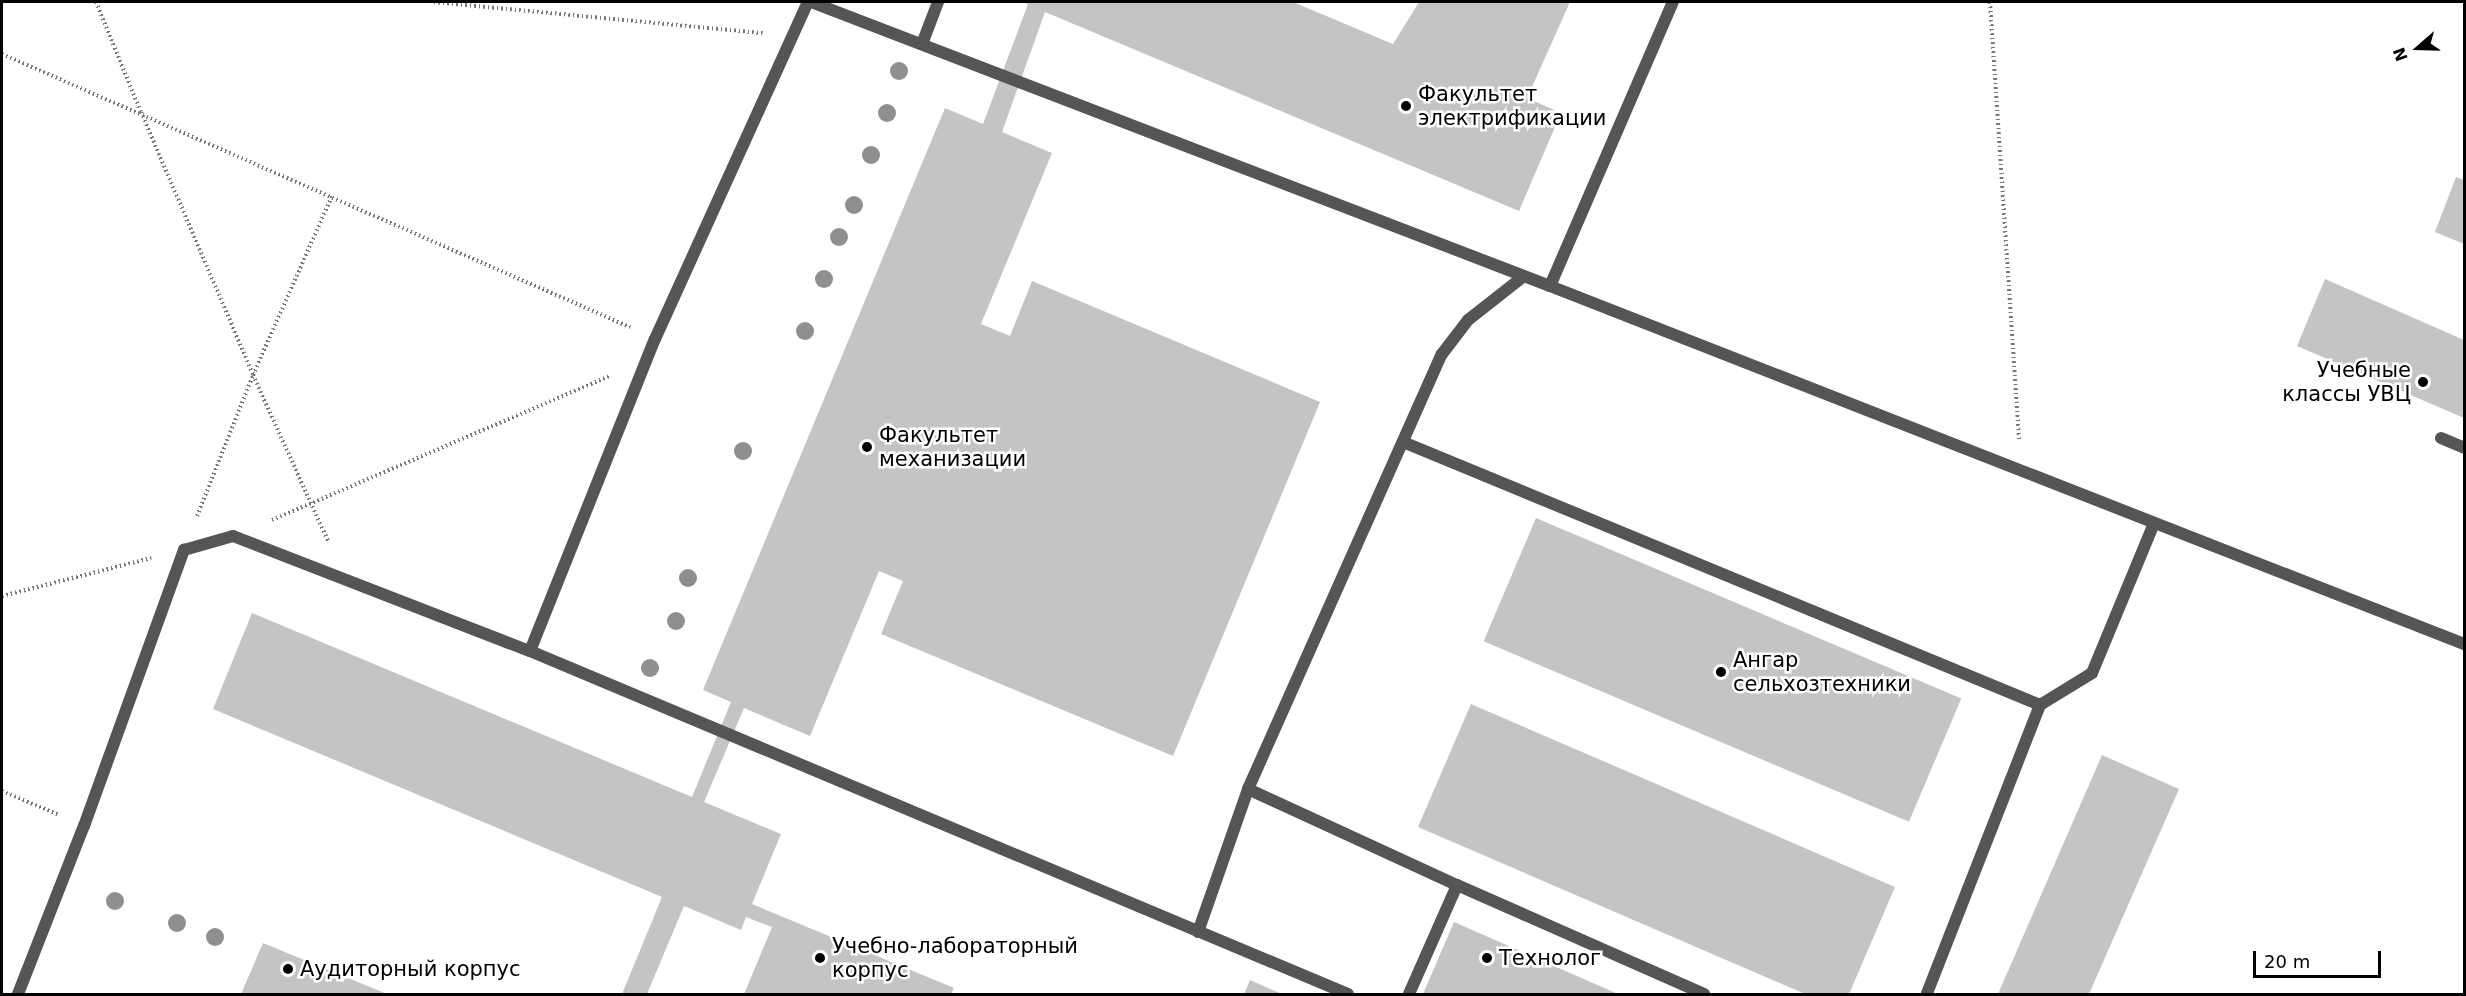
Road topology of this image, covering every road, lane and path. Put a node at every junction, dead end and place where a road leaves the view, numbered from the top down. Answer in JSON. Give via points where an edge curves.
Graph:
{"nodes":[{"id":1,"x":96,"y":2,"type":"edge"},
{"id":2,"x":434,"y":2,"type":"edge"},
{"id":3,"x":809,"y":2,"type":"edge"},
{"id":4,"x":938,"y":2,"type":"edge"},
{"id":5,"x":1673,"y":2,"type":"edge"},
{"id":6,"x":1990,"y":2,"type":"edge"},
{"id":7,"x":792,"y":35,"type":"junction"},
{"id":8,"x":922,"y":44,"type":"junction"},
{"id":9,"x":2,"y":54,"type":"edge"},
{"id":10,"x":141,"y":112,"type":"junction"},
{"id":11,"x":332,"y":196,"type":"junction"},
{"id":12,"x":1524,"y":276,"type":"junction"},
{"id":13,"x":1550,"y":286,"type":"junction"},
{"id":14,"x":655,"y":339,"type":"junction"},
{"id":15,"x":647,"y":360,"type":"junction"},
{"id":16,"x":253,"y":375,"type":"junction"},
{"id":17,"x":2441,"y":438,"type":"dead end"},
{"id":18,"x":1403,"y":442,"type":"junction"},
{"id":19,"x":2464,"y":448,"type":"edge"},
{"id":20,"x":2021,"y":471,"type":"junction"},
{"id":21,"x":309,"y":504,"type":"junction"},
{"id":22,"x":2154,"y":523,"type":"junction"},
{"id":23,"x":233,"y":536,"type":"junction"},
{"id":24,"x":184,"y":550,"type":"junction"},
{"id":25,"x":349,"y":582,"type":"junction"},
{"id":26,"x":2,"y":596,"type":"edge"},
{"id":27,"x":2464,"y":644,"type":"edge"},
{"id":28,"x":530,"y":651,"type":"junction"},
{"id":29,"x":2040,"y":705,"type":"junction"},
{"id":30,"x":1248,"y":789,"type":"junction"},
{"id":31,"x":2,"y":791,"type":"edge"},
{"id":32,"x":84,"y":826,"type":"junction"},
{"id":33,"x":1457,"y":885,"type":"junction"},
{"id":34,"x":1198,"y":932,"type":"junction"},
{"id":35,"x":18,"y":994,"type":"edge"},
{"id":36,"x":1348,"y":994,"type":"edge"},
{"id":37,"x":1409,"y":994,"type":"edge"},
{"id":38,"x":1704,"y":994,"type":"edge"},
{"id":39,"x":1927,"y":994,"type":"edge"}],
"edges":[{"from":1,"to":10,"type":"path"},
{"from":2,"to":7,"type":"path"},
{"from":3,"to":7,"type":"lane"},
{"from":3,"to":8,"type":"lane"},
{"from":4,"to":8,"type":"lane"},
{"from":5,"to":13,"type":"lane"},
{"from":6,"to":20,"type":"path"},
{"from":7,"to":14,"type":"lane"},
{"from":8,"to":12,"type":"lane"},
{"from":9,"to":10,"type":"path"},
{"from":10,"to":11,"type":"path"},
{"from":10,"to":16,"type":"path"},
{"from":11,"to":14,"type":"path"},
{"from":11,"to":16,"type":"path"},
{"from":12,"to":13,"type":"lane"},
{"from":12,"to":18,"type":"lane","via":[[1468,320],[1442,354]]},
{"from":13,"to":20,"type":"lane"},
{"from":14,"to":15,"type":"lane"},
{"from":15,"to":21,"type":"path"},
{"from":15,"to":28,"type":"lane"},
{"from":16,"to":21,"type":"path"},
{"from":16,"to":24,"type":"path"},
{"from":17,"to":19,"type":"lane"},
{"from":18,"to":29,"type":"lane"},
{"from":18,"to":30,"type":"lane"},
{"from":20,"to":22,"type":"lane"},
{"from":21,"to":23,"type":"path"},
{"from":21,"to":25,"type":"path"},
{"from":22,"to":27,"type":"lane"},
{"from":22,"to":29,"type":"lane","via":[[2092,673]]},
{"from":23,"to":24,"type":"lane"},
{"from":23,"to":25,"type":"lane"},
{"from":24,"to":26,"type":"path"},
{"from":24,"to":32,"type":"lane"},
{"from":25,"to":28,"type":"lane"},
{"from":28,"to":34,"type":"lane"},
{"from":29,"to":39,"type":"lane"},
{"from":30,"to":33,"type":"lane"},
{"from":30,"to":34,"type":"lane"},
{"from":31,"to":32,"type":"path"},
{"from":32,"to":35,"type":"lane"},
{"from":33,"to":37,"type":"lane"},
{"from":33,"to":38,"type":"lane"},
{"from":34,"to":36,"type":"lane"}]}
